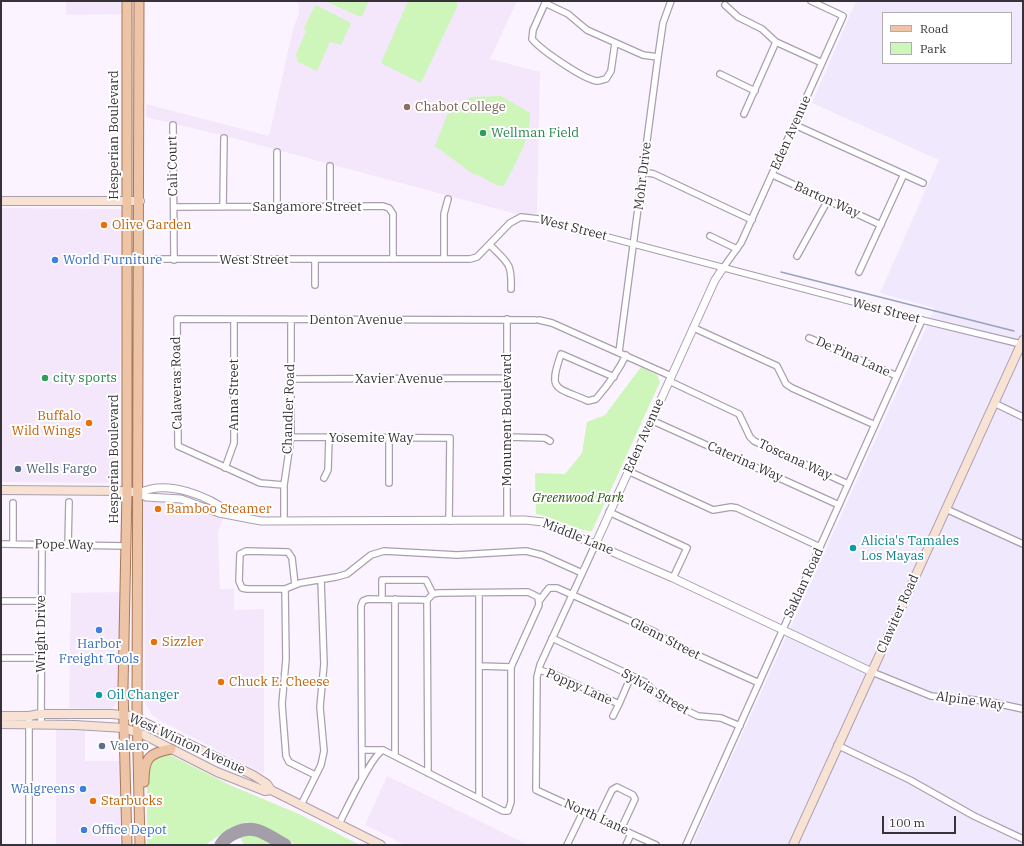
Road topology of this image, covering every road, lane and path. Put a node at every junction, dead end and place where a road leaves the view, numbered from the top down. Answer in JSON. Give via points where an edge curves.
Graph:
{"nodes":[{"id":1,"x":127,"y":1,"type":"edge"},
{"id":2,"x":139,"y":1,"type":"edge"},
{"id":3,"x":672,"y":1,"type":"edge"},
{"id":4,"x":811,"y":1,"type":"edge"},
{"id":5,"x":546,"y":2,"type":"edge"},
{"id":6,"x":725,"y":5,"type":"dead end"},
{"id":7,"x":615,"y":42,"type":"junction"},
{"id":8,"x":776,"y":42,"type":"junction"},
{"id":9,"x":658,"y":57,"type":"junction"},
{"id":10,"x":822,"y":63,"type":"junction"},
{"id":11,"x":720,"y":74,"type":"dead end"},
{"id":12,"x":755,"y":90,"type":"junction"},
{"id":13,"x":744,"y":114,"type":"dead end"},
{"id":14,"x":173,"y":125,"type":"dead end"},
{"id":15,"x":795,"y":125,"type":"junction"},
{"id":16,"x":224,"y":138,"type":"dead end"},
{"id":17,"x":277,"y":152,"type":"dead end"},
{"id":18,"x":330,"y":166,"type":"dead end"},
{"id":19,"x":643,"y":172,"type":"junction"},
{"id":20,"x":904,"y":174,"type":"junction"},
{"id":21,"x":773,"y":176,"type":"junction"},
{"id":22,"x":923,"y":183,"type":"dead end"},
{"id":23,"x":448,"y":198,"type":"dead end"},
{"id":24,"x":1,"y":200,"type":"edge"},
{"id":25,"x":828,"y":200,"type":"junction"},
{"id":26,"x":127,"y":201,"type":"junction"},
{"id":27,"x":140,"y":202,"type":"junction"},
{"id":28,"x":330,"y":206,"type":"junction"},
{"id":29,"x":174,"y":207,"type":"junction"},
{"id":30,"x":223,"y":207,"type":"junction"},
{"id":31,"x":277,"y":207,"type":"junction"},
{"id":32,"x":752,"y":220,"type":"junction"},
{"id":33,"x":880,"y":225,"type":"junction"},
{"id":34,"x":710,"y":236,"type":"dead end"},
{"id":35,"x":634,"y":244,"type":"junction"},
{"id":36,"x":490,"y":245,"type":"junction"},
{"id":37,"x":737,"y":249,"type":"junction"},
{"id":38,"x":797,"y":256,"type":"dead end"},
{"id":39,"x":444,"y":258,"type":"junction"},
{"id":40,"x":127,"y":259,"type":"junction"},
{"id":41,"x":140,"y":259,"type":"junction"},
{"id":42,"x":315,"y":259,"type":"junction"},
{"id":43,"x":393,"y":259,"type":"junction"},
{"id":44,"x":174,"y":260,"type":"junction"},
{"id":45,"x":723,"y":268,"type":"junction"},
{"id":46,"x":859,"y":272,"type":"dead end"},
{"id":47,"x":316,"y":285,"type":"dead end"},
{"id":48,"x":511,"y":289,"type":"dead end"},
{"id":49,"x":177,"y":319,"type":"joint"},
{"id":50,"x":507,"y":319,"type":"junction"},
{"id":51,"x":234,"y":320,"type":"junction"},
{"id":52,"x":291,"y":320,"type":"junction"},
{"id":53,"x":922,"y":320,"type":"junction"},
{"id":54,"x":694,"y":328,"type":"junction"},
{"id":55,"x":809,"y":338,"type":"dead end"},
{"id":56,"x":1022,"y":342,"type":"edge"},
{"id":57,"x":619,"y":352,"type":"junction"},
{"id":58,"x":626,"y":355,"type":"junction"},
{"id":59,"x":897,"y":376,"type":"junction"},
{"id":60,"x":614,"y":377,"type":"junction"},
{"id":61,"x":507,"y":378,"type":"junction"},
{"id":62,"x":670,"y":378,"type":"junction"},
{"id":63,"x":291,"y":379,"type":"junction"},
{"id":64,"x":994,"y":403,"type":"junction"},
{"id":65,"x":1023,"y":417,"type":"edge"},
{"id":66,"x":651,"y":420,"type":"junction"},
{"id":67,"x":875,"y":425,"type":"junction"},
{"id":68,"x":291,"y":437,"type":"junction"},
{"id":69,"x":507,"y":437,"type":"junction"},
{"id":70,"x":329,"y":438,"type":"junction"},
{"id":71,"x":389,"y":438,"type":"junction"},
{"id":72,"x":550,"y":441,"type":"dead end"},
{"id":73,"x":225,"y":468,"type":"junction"},
{"id":74,"x":628,"y":471,"type":"junction"},
{"id":75,"x":324,"y":478,"type":"dead end"},
{"id":76,"x":389,"y":483,"type":"dead end"},
{"id":77,"x":284,"y":484,"type":"junction"},
{"id":78,"x":848,"y":484,"type":"junction"},
{"id":79,"x":1,"y":490,"type":"edge"},
{"id":80,"x":127,"y":491,"type":"junction"},
{"id":81,"x":139,"y":493,"type":"junction"},
{"id":82,"x":69,"y":502,"type":"dead end"},
{"id":83,"x":13,"y":503,"type":"dead end"},
{"id":84,"x":839,"y":505,"type":"junction"},
{"id":85,"x":946,"y":509,"type":"junction"},
{"id":86,"x":610,"y":512,"type":"junction"},
{"id":87,"x":507,"y":520,"type":"junction"},
{"id":88,"x":284,"y":521,"type":"junction"},
{"id":89,"x":448,"y":521,"type":"junction"},
{"id":90,"x":596,"y":543,"type":"junction"},
{"id":91,"x":1,"y":544,"type":"edge"},
{"id":92,"x":13,"y":544,"type":"junction"},
{"id":93,"x":42,"y":544,"type":"junction"},
{"id":94,"x":1023,"y":544,"type":"edge"},
{"id":95,"x":68,"y":545,"type":"junction"},
{"id":96,"x":127,"y":546,"type":"junction"},
{"id":97,"x":820,"y":547,"type":"junction"},
{"id":98,"x":582,"y":573,"type":"junction"},
{"id":99,"x":673,"y":578,"type":"junction"},
{"id":100,"x":321,"y":580,"type":"junction"},
{"id":101,"x":295,"y":585,"type":"junction"},
{"id":102,"x":285,"y":589,"type":"junction"},
{"id":103,"x":479,"y":593,"type":"junction"},
{"id":104,"x":433,"y":594,"type":"junction"},
{"id":105,"x":572,"y":594,"type":"junction"},
{"id":106,"x":382,"y":599,"type":"junction"},
{"id":107,"x":395,"y":600,"type":"junction"},
{"id":108,"x":427,"y":600,"type":"junction"},
{"id":109,"x":1,"y":601,"type":"edge"},
{"id":110,"x":42,"y":601,"type":"junction"},
{"id":111,"x":539,"y":601,"type":"junction"},
{"id":112,"x":782,"y":629,"type":"junction"},
{"id":113,"x":552,"y":638,"type":"junction"},
{"id":114,"x":1,"y":658,"type":"edge"},
{"id":115,"x":41,"y":658,"type":"junction"},
{"id":116,"x":479,"y":666,"type":"junction"},
{"id":117,"x":511,"y":667,"type":"junction"},
{"id":118,"x":539,"y":670,"type":"junction"},
{"id":119,"x":872,"y":672,"type":"junction"},
{"id":120,"x":629,"y":681,"type":"dead end"},
{"id":121,"x":759,"y":683,"type":"junction"},
{"id":122,"x":619,"y":704,"type":"junction"},
{"id":123,"x":1023,"y":709,"type":"edge"},
{"id":124,"x":40,"y":714,"type":"junction"},
{"id":125,"x":124,"y":715,"type":"junction"},
{"id":126,"x":1,"y":716,"type":"edge"},
{"id":127,"x":613,"y":716,"type":"dead end"},
{"id":128,"x":137,"y":718,"type":"junction"},
{"id":129,"x":29,"y":720,"type":"junction"},
{"id":130,"x":1,"y":724,"type":"edge"},
{"id":131,"x":41,"y":724,"type":"junction"},
{"id":132,"x":740,"y":726,"type":"junction"},
{"id":133,"x":124,"y":728,"type":"junction"},
{"id":134,"x":137,"y":732,"type":"junction"},
{"id":135,"x":837,"y":746,"type":"junction"},
{"id":136,"x":171,"y":749,"type":"junction"},
{"id":137,"x":362,"y":750,"type":"junction"},
{"id":138,"x":384,"y":750,"type":"junction"},
{"id":139,"x":395,"y":756,"type":"junction"},
{"id":140,"x":217,"y":772,"type":"junction"},
{"id":141,"x":428,"y":773,"type":"junction"},
{"id":142,"x":315,"y":775,"type":"junction"},
{"id":143,"x":253,"y":776,"type":"junction"},
{"id":144,"x":362,"y":778,"type":"junction"},
{"id":145,"x":271,"y":790,"type":"junction"},
{"id":146,"x":536,"y":790,"type":"joint"},
{"id":147,"x":479,"y":798,"type":"junction"},
{"id":148,"x":301,"y":805,"type":"junction"},
{"id":149,"x":583,"y":812,"type":"junction"},
{"id":150,"x":598,"y":818,"type":"junction"},
{"id":151,"x":126,"y":823,"type":"junction"},
{"id":152,"x":339,"y":824,"type":"junction"},
{"id":153,"x":621,"y":829,"type":"junction"},
{"id":154,"x":140,"y":833,"type":"junction"},
{"id":155,"x":631,"y":834,"type":"junction"},
{"id":156,"x":1023,"y":839,"type":"edge"},
{"id":157,"x":29,"y":845,"type":"edge"},
{"id":158,"x":127,"y":845,"type":"edge"},
{"id":159,"x":135,"y":845,"type":"edge"},
{"id":160,"x":140,"y":845,"type":"edge"},
{"id":161,"x":381,"y":845,"type":"edge"},
{"id":162,"x":567,"y":845,"type":"edge"},
{"id":163,"x":626,"y":845,"type":"edge"},
{"id":164,"x":656,"y":845,"type":"edge"},
{"id":165,"x":686,"y":845,"type":"edge"},
{"id":166,"x":793,"y":845,"type":"edge"}],
"edges":[{"from":1,"to":26,"type":"main road","name":"Hesperian Boulevard"},
{"from":2,"to":27,"type":"main road","name":"Hesperian Boulevard"},
{"from":3,"to":9,"type":"street","name":"Mohr Drive","via":[[663,23]]},
{"from":4,"to":10,"type":"street","name":"Eden Avenue","via":[[843,16]]},
{"from":5,"to":7,"type":"street","via":[[568,14],[586,30]]},
{"from":5,"to":7,"type":"street","via":[[533,30],[532,39],[537,46],[564,65],[597,81],[606,79],[612,71]]},
{"from":6,"to":8,"type":"street","via":[[738,17],[762,29]]},
{"from":7,"to":9,"type":"street","via":[[643,55]]},
{"from":8,"to":10,"type":"street"},
{"from":8,"to":12,"type":"street"},
{"from":9,"to":19,"type":"street","name":"Mohr Drive"},
{"from":10,"to":15,"type":"street","name":"Eden Avenue"},
{"from":11,"to":12,"type":"street"},
{"from":12,"to":13,"type":"street"},
{"from":14,"to":29,"type":"street","name":"Cali Court"},
{"from":15,"to":20,"type":"street"},
{"from":15,"to":21,"type":"street","name":"Eden Avenue"},
{"from":16,"to":30,"type":"street"},
{"from":17,"to":31,"type":"street"},
{"from":18,"to":28,"type":"street"},
{"from":19,"to":32,"type":"street","via":[[660,177]]},
{"from":19,"to":35,"type":"street","name":"Mohr Drive"},
{"from":20,"to":22,"type":"street"},
{"from":20,"to":33,"type":"street"},
{"from":21,"to":25,"type":"street","name":"Barton Way"},
{"from":21,"to":32,"type":"street","name":"Eden Avenue"},
{"from":23,"to":39,"type":"street","via":[[444,214]]},
{"from":24,"to":26,"type":"main road"},
{"from":25,"to":33,"type":"street","name":"Barton Way"},
{"from":25,"to":38,"type":"street"},
{"from":26,"to":27,"type":"main road"},
{"from":26,"to":40,"type":"main road","name":"Hesperian Boulevard"},
{"from":27,"to":41,"type":"main road","name":"Hesperian Boulevard"},
{"from":28,"to":31,"type":"street","name":"Sangamore Street"},
{"from":28,"to":43,"type":"street","name":"Sangamore Street","via":[[389,208],[393,214]]},
{"from":29,"to":30,"type":"street","name":"Sangamore Street"},
{"from":29,"to":44,"type":"street","name":"Cali Court"},
{"from":30,"to":31,"type":"street","name":"Sangamore Street"},
{"from":32,"to":37,"type":"street","name":"Eden Avenue"},
{"from":33,"to":46,"type":"street"},
{"from":34,"to":37,"type":"street"},
{"from":35,"to":36,"type":"street","name":"West Street","via":[[539,219],[521,217],[510,223]]},
{"from":35,"to":45,"type":"street","name":"West Street"},
{"from":35,"to":57,"type":"street","name":"Mohr Drive"},
{"from":36,"to":39,"type":"street","name":"West Street","via":[[477,257],[470,259]]},
{"from":36,"to":48,"type":"street","via":[[509,264],[512,272]]},
{"from":37,"to":45,"type":"street","name":"Eden Avenue"},
{"from":39,"to":43,"type":"street","name":"West Street"},
{"from":40,"to":41,"type":"street","name":"West Street"},
{"from":40,"to":80,"type":"main road","name":"Hesperian Boulevard"},
{"from":41,"to":44,"type":"street","name":"West Street"},
{"from":41,"to":81,"type":"main road","name":"Hesperian Boulevard"},
{"from":42,"to":43,"type":"street","name":"West Street"},
{"from":42,"to":44,"type":"street","name":"West Street"},
{"from":42,"to":47,"type":"street"},
{"from":45,"to":53,"type":"street","name":"West Street"},
{"from":45,"to":54,"type":"street","name":"Eden Avenue"},
{"from":49,"to":51,"type":"street","name":"Denton Avenue"},
{"from":49,"to":73,"type":"street","name":"Calaveras Road","via":[[178,446]]},
{"from":50,"to":52,"type":"street","name":"Denton Avenue"},
{"from":50,"to":57,"type":"street","name":"Denton Avenue","via":[[552,323]]},
{"from":50,"to":61,"type":"street","name":"Monument Boulevard"},
{"from":51,"to":52,"type":"street","name":"Denton Avenue"},
{"from":51,"to":73,"type":"street","name":"Anna Street","via":[[234,443]]},
{"from":52,"to":63,"type":"street","name":"Chandler Road"},
{"from":53,"to":56,"type":"street","name":"West Street"},
{"from":53,"to":59,"type":"street","name":"Saklan Road"},
{"from":54,"to":62,"type":"street","name":"Eden Avenue"},
{"from":54,"to":67,"type":"street","via":[[777,366],[786,384],[792,388]]},
{"from":55,"to":59,"type":"street","name":"De Pina Lane"},
{"from":56,"to":64,"type":"main road","name":"Clawiter Road"},
{"from":57,"to":58,"type":"street","name":"Denton Avenue"},
{"from":58,"to":60,"type":"street"},
{"from":58,"to":62,"type":"street","name":"Denton Avenue"},
{"from":59,"to":67,"type":"street","name":"Saklan Road"},
{"from":60,"to":60,"type":"street","via":[[596,399],[588,402],[558,388],[554,383],[561,354]]},
{"from":61,"to":63,"type":"street","name":"Xavier Avenue"},
{"from":61,"to":69,"type":"street","name":"Monument Boulevard"},
{"from":62,"to":66,"type":"street","name":"Eden Avenue"},
{"from":62,"to":78,"type":"street","name":"Toscana Way","via":[[739,414],[754,441]]},
{"from":63,"to":68,"type":"street","name":"Chandler Road"},
{"from":64,"to":65,"type":"street"},
{"from":64,"to":85,"type":"main road","name":"Clawiter Road"},
{"from":66,"to":74,"type":"street","name":"Eden Avenue"},
{"from":66,"to":84,"type":"street","name":"Caterina Way"},
{"from":67,"to":78,"type":"street","name":"Saklan Road"},
{"from":68,"to":70,"type":"street","name":"Yosemite Way"},
{"from":68,"to":77,"type":"street","name":"Chandler Road"},
{"from":69,"to":72,"type":"street","via":[[545,438]]},
{"from":69,"to":87,"type":"street","name":"Monument Boulevard"},
{"from":70,"to":71,"type":"street","name":"Yosemite Way"},
{"from":70,"to":75,"type":"street","via":[[328,470]]},
{"from":71,"to":76,"type":"street"},
{"from":71,"to":89,"type":"street","name":"Yosemite Way","via":[[450,438]]},
{"from":73,"to":77,"type":"street","via":[[260,483]]},
{"from":74,"to":86,"type":"street","name":"Eden Avenue"},
{"from":74,"to":97,"type":"street","via":[[713,510],[737,508]]},
{"from":77,"to":88,"type":"street","name":"Chandler Road"},
{"from":78,"to":84,"type":"street","name":"Saklan Road"},
{"from":79,"to":80,"type":"main road"},
{"from":80,"to":81,"type":"main road"},
{"from":80,"to":96,"type":"main road","name":"Hesperian Boulevard"},
{"from":81,"to":88,"type":"street","name":"Middle Lane","via":[[146,497],[181,499],[218,513],[249,520]]},
{"from":81,"to":128,"type":"main road","name":"Hesperian Boulevard"},
{"from":82,"to":95,"type":"street"},
{"from":83,"to":92,"type":"street"},
{"from":84,"to":97,"type":"street","name":"Saklan Road"},
{"from":85,"to":94,"type":"street"},
{"from":85,"to":119,"type":"main road","name":"Clawiter Road"},
{"from":86,"to":90,"type":"street","name":"Eden Avenue"},
{"from":86,"to":99,"type":"street","via":[[687,548]]},
{"from":87,"to":89,"type":"street","name":"Middle Lane"},
{"from":87,"to":90,"type":"street","name":"Middle Lane","via":[[543,522]]},
{"from":88,"to":89,"type":"street","name":"Middle Lane"},
{"from":90,"to":98,"type":"street","name":"Eden Avenue"},
{"from":90,"to":99,"type":"street","name":"Middle Lane"},
{"from":91,"to":92,"type":"street","name":"Pope Way"},
{"from":92,"to":93,"type":"street","name":"Pope Way"},
{"from":93,"to":95,"type":"street","name":"Pope Way"},
{"from":93,"to":110,"type":"street","name":"Wright Drive"},
{"from":95,"to":96,"type":"street","name":"Pope Way"},
{"from":96,"to":125,"type":"main road","name":"Hesperian Boulevard"},
{"from":97,"to":112,"type":"street","name":"Saklan Road"},
{"from":98,"to":100,"type":"street","via":[[542,555],[526,551],[457,555],[384,551],[371,555],[347,574]]},
{"from":98,"to":105,"type":"street","name":"Eden Avenue"},
{"from":99,"to":112,"type":"street","name":"Middle Lane"},
{"from":100,"to":101,"type":"street"},
{"from":100,"to":142,"type":"street","via":[[324,664],[320,707],[324,751]]},
{"from":101,"to":102,"type":"street"},
{"from":101,"to":102,"type":"street","via":[[292,558],[288,552],[246,551],[240,554],[239,581],[242,588]]},
{"from":102,"to":142,"type":"street","via":[[286,659],[282,704],[286,756],[289,762]]},
{"from":103,"to":104,"type":"street"},
{"from":103,"to":111,"type":"street","via":[[528,592],[536,595]]},
{"from":103,"to":116,"type":"street"},
{"from":104,"to":106,"type":"street","via":[[426,580],[382,580]]},
{"from":104,"to":108,"type":"street"},
{"from":105,"to":111,"type":"street","name":"Glenn Street","via":[[557,588],[549,588]]},
{"from":105,"to":113,"type":"street","name":"Eden Avenue"},
{"from":105,"to":121,"type":"street","name":"Glenn Street"},
{"from":106,"to":107,"type":"street"},
{"from":106,"to":137,"type":"street","via":[[365,600],[361,606]]},
{"from":107,"to":108,"type":"street"},
{"from":107,"to":139,"type":"street"},
{"from":108,"to":141,"type":"street"},
{"from":109,"to":110,"type":"street"},
{"from":110,"to":115,"type":"street","name":"Wright Drive"},
{"from":111,"to":117,"type":"street"},
{"from":112,"to":119,"type":"street","name":"Middle Lane"},
{"from":112,"to":121,"type":"street","name":"Saklan Road"},
{"from":113,"to":118,"type":"street","name":"Eden Avenue"},
{"from":113,"to":132,"type":"street","name":"Sylvia Street","via":[[645,682],[661,698],[698,716],[721,718]]},
{"from":114,"to":115,"type":"street"},
{"from":115,"to":124,"type":"street","name":"Wright Drive"},
{"from":116,"to":117,"type":"street"},
{"from":116,"to":147,"type":"street"},
{"from":117,"to":147,"type":"street","via":[[510,808],[506,812]]},
{"from":118,"to":122,"type":"street","name":"Poppy Lane"},
{"from":118,"to":146,"type":"street","name":"Eden Avenue"},
{"from":119,"to":123,"type":"street","name":"Alpine Way","via":[[931,696],[986,701]]},
{"from":119,"to":135,"type":"main road","name":"Clawiter Road"},
{"from":120,"to":122,"type":"street","name":"Poppy Lane"},
{"from":121,"to":132,"type":"street","name":"Saklan Road"},
{"from":122,"to":127,"type":"street"},
{"from":124,"to":125,"type":"main road","name":"West Winton Avenue"},
{"from":124,"to":129,"type":"main road","name":"West Winton Avenue"},
{"from":124,"to":131,"type":"street","name":"Wright Drive"},
{"from":125,"to":128,"type":"main road","name":"West Winton Avenue"},
{"from":125,"to":133,"type":"main road","name":"Hesperian Boulevard"},
{"from":126,"to":129,"type":"main road","name":"West Winton Avenue"},
{"from":128,"to":134,"type":"main road","name":"Hesperian Boulevard"},
{"from":128,"to":143,"type":"main road","name":"West Winton Avenue"},
{"from":129,"to":130,"type":"main road","name":"West Winton Avenue"},
{"from":129,"to":131,"type":"main road","name":"West Winton Avenue"},
{"from":129,"to":157,"type":"street"},
{"from":131,"to":133,"type":"main road","name":"West Winton Avenue"},
{"from":132,"to":165,"type":"street","name":"Saklan Road"},
{"from":133,"to":134,"type":"main road","name":"West Winton Avenue"},
{"from":133,"to":151,"type":"main road","name":"Hesperian Boulevard"},
{"from":134,"to":136,"type":"main road","name":"West Winton Avenue"},
{"from":134,"to":154,"type":"main road","name":"Hesperian Boulevard"},
{"from":135,"to":156,"type":"street","via":[[910,780],[974,816]]},
{"from":135,"to":166,"type":"main road","name":"Clawiter Road"},
{"from":136,"to":140,"type":"main road","name":"West Winton Avenue"},
{"from":136,"to":154,"type":"main road","via":[[152,754],[145,764],[145,828]]},
{"from":137,"to":138,"type":"street"},
{"from":137,"to":144,"type":"street"},
{"from":138,"to":139,"type":"street"},
{"from":138,"to":144,"type":"street","via":[[376,756]]},
{"from":139,"to":141,"type":"street"},
{"from":140,"to":143,"type":"main road","via":[[226,770],[246,778]]},
{"from":140,"to":145,"type":"main road","name":"West Winton Avenue","via":[[265,791]]},
{"from":141,"to":147,"type":"street"},
{"from":142,"to":148,"type":"street"},
{"from":143,"to":145,"type":"main road","name":"West Winton Avenue","via":[[267,784]]},
{"from":144,"to":152,"type":"street"},
{"from":145,"to":148,"type":"main road","name":"West Winton Avenue"},
{"from":146,"to":149,"type":"street","name":"North Lane"},
{"from":148,"to":152,"type":"main road","name":"West Winton Avenue"},
{"from":149,"to":150,"type":"street","name":"North Lane"},
{"from":149,"to":162,"type":"street"},
{"from":150,"to":153,"type":"street","name":"North Lane"},
{"from":150,"to":153,"type":"street","via":[[612,790],[617,787],[633,795],[635,799]]},
{"from":151,"to":158,"type":"main road","name":"Hesperian Boulevard"},
{"from":151,"to":159,"type":"main road","via":[[132,828]]},
{"from":152,"to":161,"type":"main road","name":"West Winton Avenue"},
{"from":153,"to":155,"type":"street","name":"North Lane"},
{"from":154,"to":160,"type":"main road","name":"Hesperian Boulevard"},
{"from":155,"to":163,"type":"street"},
{"from":155,"to":164,"type":"street","name":"North Lane"}]}
